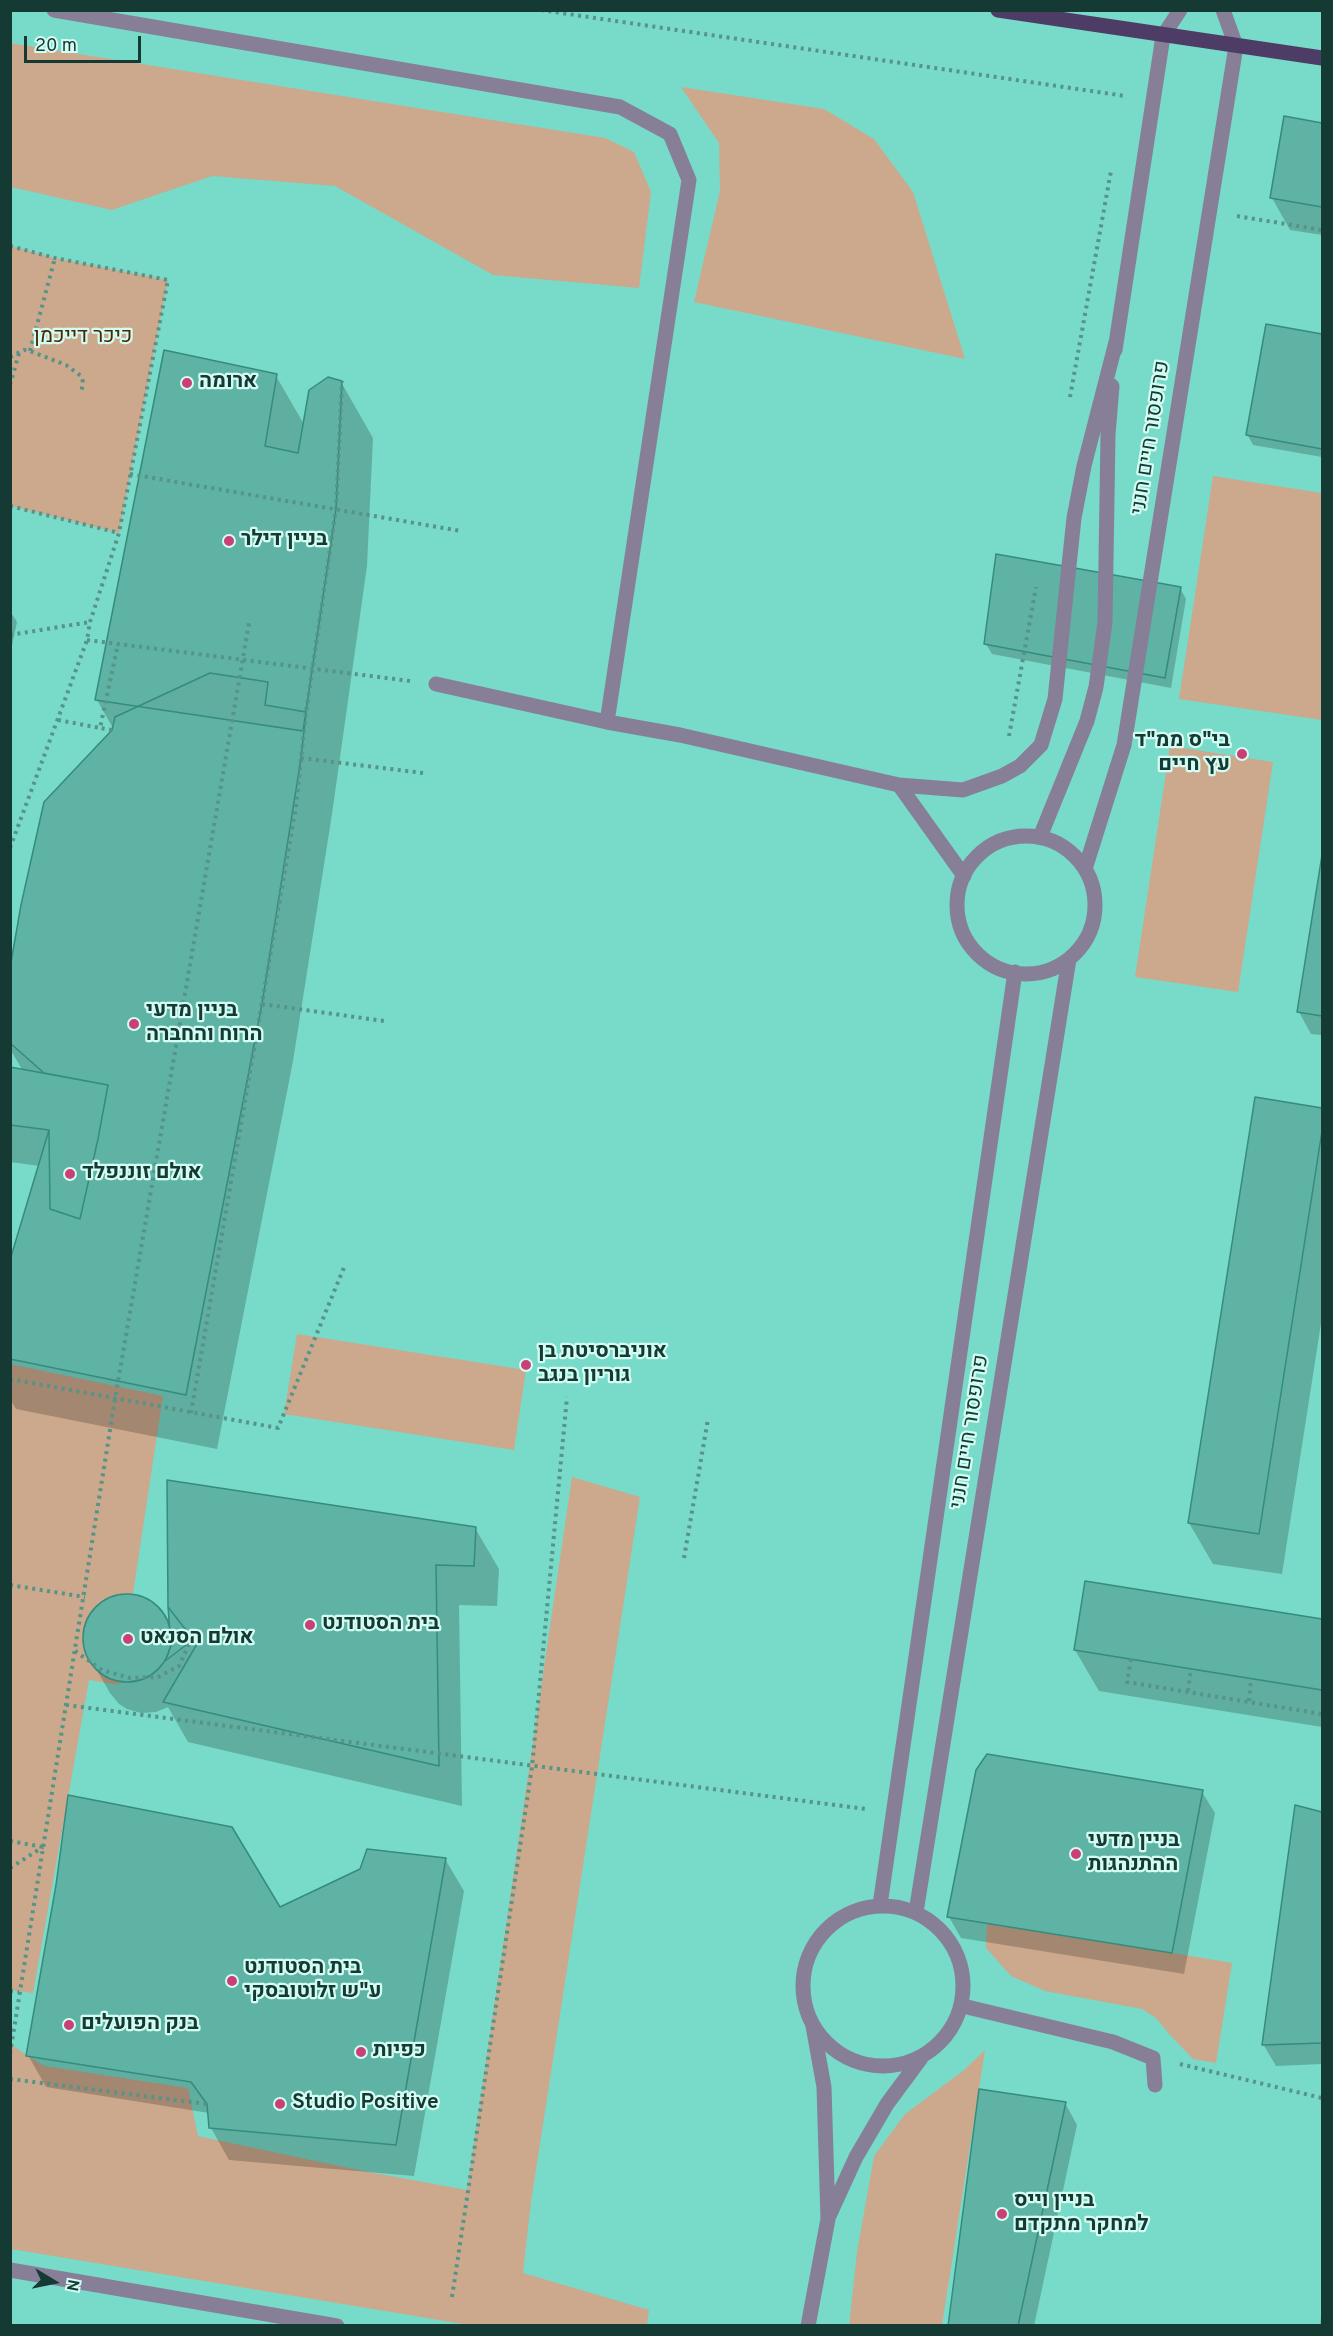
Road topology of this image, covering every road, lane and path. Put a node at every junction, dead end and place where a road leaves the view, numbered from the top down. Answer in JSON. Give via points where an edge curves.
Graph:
{"nodes":[{"id":1,"x":54,"y":10,"type":"edge"},
{"id":2,"x":541,"y":10,"type":"edge"},
{"id":3,"x":998,"y":10,"type":"edge"},
{"id":4,"x":1180,"y":10,"type":"edge"},
{"id":5,"x":1223,"y":10,"type":"edge"},
{"id":6,"x":1163,"y":36,"type":"junction"},
{"id":7,"x":1236,"y":46,"type":"junction"},
{"id":8,"x":1323,"y":58,"type":"edge"},
{"id":9,"x":1123,"y":107,"type":"dead end"},
{"id":10,"x":1112,"y":166,"type":"dead end"},
{"id":11,"x":1209,"y":211,"type":"junction"},
{"id":12,"x":1323,"y":230,"type":"edge"},
{"id":13,"x":10,"y":246,"type":"edge"},
{"id":14,"x":55,"y":258,"type":"junction"},
{"id":15,"x":1116,"y":342,"type":"junction"},
{"id":16,"x":30,"y":351,"type":"junction"},
{"id":17,"x":19,"y":352,"type":"junction"},
{"id":18,"x":10,"y":357,"type":"edge"},
{"id":19,"x":342,"y":381,"type":"dead end"},
{"id":20,"x":10,"y":385,"type":"edge"},
{"id":21,"x":81,"y":394,"type":"dead end"},
{"id":22,"x":1070,"y":401,"type":"dead end"},
{"id":23,"x":130,"y":474,"type":"junction"},
{"id":24,"x":10,"y":506,"type":"edge"},
{"id":25,"x":336,"y":509,"type":"junction"},
{"id":26,"x":461,"y":531,"type":"dead end"},
{"id":27,"x":119,"y":533,"type":"junction"},
{"id":28,"x":1038,"y":577,"type":"dead end"},
{"id":29,"x":90,"y":622,"type":"junction"},
{"id":30,"x":249,"y":622,"type":"dead end"},
{"id":31,"x":10,"y":635,"type":"edge"},
{"id":32,"x":87,"y":640,"type":"junction"},
{"id":33,"x":118,"y":644,"type":"junction"},
{"id":34,"x":312,"y":668,"type":"junction"},
{"id":35,"x":436,"y":684,"type":"joint"},
{"id":36,"x":58,"y":720,"type":"junction"},
{"id":37,"x":607,"y":722,"type":"junction"},
{"id":38,"x":100,"y":728,"type":"junction"},
{"id":39,"x":112,"y":730,"type":"dead end"},
{"id":40,"x":301,"y":758,"type":"junction"},
{"id":41,"x":423,"y":773,"type":"dead end"},
{"id":42,"x":1002,"y":776,"type":"junction"},
{"id":43,"x":899,"y":785,"type":"junction"},
{"id":44,"x":1040,"y":837,"type":"junction"},
{"id":45,"x":10,"y":848,"type":"edge"},
{"id":46,"x":1085,"y":869,"type":"junction"},
{"id":47,"x":964,"y":876,"type":"junction"},
{"id":48,"x":1069,"y":959,"type":"junction"},
{"id":49,"x":1014,"y":972,"type":"junction"},
{"id":50,"x":262,"y":1004,"type":"junction"},
{"id":51,"x":384,"y":1021,"type":"dead end"},
{"id":52,"x":345,"y":1265,"type":"dead end"},
{"id":53,"x":10,"y":1379,"type":"edge"},
{"id":54,"x":567,"y":1397,"type":"dead end"},
{"id":55,"x":115,"y":1399,"type":"junction"},
{"id":56,"x":191,"y":1413,"type":"junction"},
{"id":57,"x":708,"y":1419,"type":"dead end"},
{"id":58,"x":684,"y":1558,"type":"dead end"},
{"id":59,"x":10,"y":1585,"type":"edge"},
{"id":60,"x":85,"y":1596,"type":"junction"},
{"id":61,"x":190,"y":1642,"type":"dead end"},
{"id":62,"x":75,"y":1652,"type":"junction"},
{"id":63,"x":1131,"y":1659,"type":"dead end"},
{"id":64,"x":1191,"y":1669,"type":"dead end"},
{"id":65,"x":1251,"y":1679,"type":"dead end"},
{"id":66,"x":1188,"y":1691,"type":"junction"},
{"id":67,"x":1248,"y":1701,"type":"junction"},
{"id":68,"x":66,"y":1705,"type":"junction"},
{"id":69,"x":1323,"y":1714,"type":"edge"},
{"id":70,"x":532,"y":1767,"type":"junction"},
{"id":71,"x":893,"y":1813,"type":"junction"},
{"id":72,"x":10,"y":1841,"type":"edge"},
{"id":73,"x":43,"y":1847,"type":"junction"},
{"id":74,"x":10,"y":1868,"type":"edge"},
{"id":75,"x":880,"y":1905,"type":"junction"},
{"id":76,"x":916,"y":1912,"type":"junction"},
{"id":77,"x":10,"y":1991,"type":"edge"},
{"id":78,"x":19,"y":1992,"type":"junction"},
{"id":79,"x":963,"y":2006,"type":"junction"},
{"id":80,"x":813,"y":2026,"type":"junction"},
{"id":81,"x":10,"y":2054,"type":"edge"},
{"id":82,"x":921,"y":2058,"type":"junction"},
{"id":83,"x":1153,"y":2058,"type":"junction"},
{"id":84,"x":10,"y":2079,"type":"edge"},
{"id":85,"x":1155,"y":2085,"type":"dead end"},
{"id":86,"x":1323,"y":2098,"type":"edge"},
{"id":87,"x":207,"y":2104,"type":"dead end"},
{"id":88,"x":828,"y":2218,"type":"junction"},
{"id":89,"x":10,"y":2270,"type":"edge"},
{"id":90,"x":452,"y":2297,"type":"dead end"},
{"id":91,"x":337,"y":2325,"type":"edge"},
{"id":92,"x":808,"y":2325,"type":"edge"}],
"edges":[{"from":1,"to":37,"type":"street","via":[[620,107],[670,134],[689,180]]},
{"from":2,"to":9,"type":"path","via":[[1125,96]]},
{"from":3,"to":6,"type":"main road"},
{"from":4,"to":6,"type":"street","name":"פרופסור חיים חנני"},
{"from":5,"to":7,"type":"street","name":"פרופסור חיים חנני"},
{"from":6,"to":7,"type":"main road"},
{"from":6,"to":15,"type":"street","name":"פרופסור חיים חנני"},
{"from":7,"to":8,"type":"main road"},
{"from":7,"to":11,"type":"street","name":"פרופסור חיים חנני"},
{"from":10,"to":22,"type":"path"},
{"from":11,"to":12,"type":"path"},
{"from":11,"to":46,"type":"street","name":"פרופסור חיים חנני","via":[[1124,745]]},
{"from":13,"to":14,"type":"path"},
{"from":14,"to":16,"type":"path"},
{"from":14,"to":23,"type":"path","via":[[168,280]]},
{"from":15,"to":42,"type":"street","via":[[1074,518],[1055,699],[1041,745],[1020,766]]},
{"from":15,"to":44,"type":"street","name":"פרופסור חיים חנני","via":[[1108,435],[1105,622],[1096,687],[1087,721]]},
{"from":16,"to":17,"type":"path"},
{"from":16,"to":21,"type":"path","via":[[81,376]]},
{"from":17,"to":18,"type":"path"},
{"from":17,"to":20,"type":"path"},
{"from":19,"to":25,"type":"path"},
{"from":23,"to":25,"type":"path"},
{"from":23,"to":27,"type":"path"},
{"from":24,"to":27,"type":"path"},
{"from":25,"to":26,"type":"path"},
{"from":25,"to":34,"type":"path"},
{"from":27,"to":29,"type":"path"},
{"from":28,"to":42,"type":"path"},
{"from":29,"to":31,"type":"path"},
{"from":29,"to":32,"type":"path"},
{"from":30,"to":55,"type":"path"},
{"from":32,"to":33,"type":"path"},
{"from":32,"to":36,"type":"path"},
{"from":33,"to":34,"type":"path"},
{"from":33,"to":38,"type":"path"},
{"from":34,"to":35,"type":"path"},
{"from":34,"to":40,"type":"path"},
{"from":35,"to":37,"type":"street"},
{"from":36,"to":38,"type":"path"},
{"from":36,"to":45,"type":"path"},
{"from":37,"to":43,"type":"street"},
{"from":38,"to":39,"type":"path"},
{"from":40,"to":41,"type":"path"},
{"from":40,"to":50,"type":"path"},
{"from":42,"to":43,"type":"street","via":[[963,790]]},
{"from":43,"to":47,"type":"street"},
{"from":44,"to":46,"type":"street","via":[[1067,849]]},
{"from":44,"to":47,"type":"street","via":[[1017,836],[995,843],[974,856]]},
{"from":46,"to":48,"type":"street","via":[[1093,887],[1095,907],[1083,944]]},
{"from":47,"to":49,"type":"street","via":[[957,898],[959,921],[968,942],[983,959]]},
{"from":48,"to":49,"type":"street","via":[[1049,970]]},
{"from":48,"to":76,"type":"street","name":"פרופסור חיים חנני"},
{"from":49,"to":71,"type":"street","name":"פרופסור חיים חנני"},
{"from":50,"to":51,"type":"path"},
{"from":50,"to":56,"type":"path"},
{"from":52,"to":56,"type":"path","via":[[278,1428]]},
{"from":53,"to":55,"type":"path"},
{"from":54,"to":70,"type":"path"},
{"from":55,"to":56,"type":"path"},
{"from":55,"to":60,"type":"path"},
{"from":57,"to":58,"type":"path"},
{"from":59,"to":60,"type":"path"},
{"from":60,"to":62,"type":"path"},
{"from":61,"to":62,"type":"path","via":[[179,1666],[158,1677],[130,1678],[102,1670]]},
{"from":62,"to":68,"type":"path"},
{"from":63,"to":66,"type":"path","via":[[1127,1682]]},
{"from":64,"to":66,"type":"path"},
{"from":65,"to":67,"type":"path"},
{"from":66,"to":67,"type":"path"},
{"from":67,"to":69,"type":"path"},
{"from":68,"to":70,"type":"path"},
{"from":68,"to":73,"type":"path"},
{"from":70,"to":71,"type":"path"},
{"from":70,"to":90,"type":"path"},
{"from":71,"to":75,"type":"street","name":"פרופסור חיים חנני"},
{"from":72,"to":73,"type":"path"},
{"from":73,"to":74,"type":"path"},
{"from":73,"to":78,"type":"path"},
{"from":75,"to":76,"type":"street"},
{"from":75,"to":80,"type":"street","via":[[853,1911],[829,1926],[812,1948],[804,1971],[804,2000]]},
{"from":76,"to":79,"type":"street","via":[[939,1928],[956,1951],[964,1978]]},
{"from":77,"to":78,"type":"path"},
{"from":78,"to":81,"type":"path"},
{"from":79,"to":82,"type":"street","via":[[944,2040]]},
{"from":79,"to":83,"type":"street","via":[[1113,2042]]},
{"from":80,"to":82,"type":"street","via":[[841,2055],[867,2066],[895,2067]]},
{"from":80,"to":88,"type":"street","via":[[824,2087]]},
{"from":82,"to":88,"type":"street","via":[[887,2104],[856,2157]]},
{"from":83,"to":85,"type":"street"},
{"from":83,"to":86,"type":"path"},
{"from":84,"to":87,"type":"path"},
{"from":88,"to":92,"type":"street"},
{"from":89,"to":91,"type":"street"}]}
